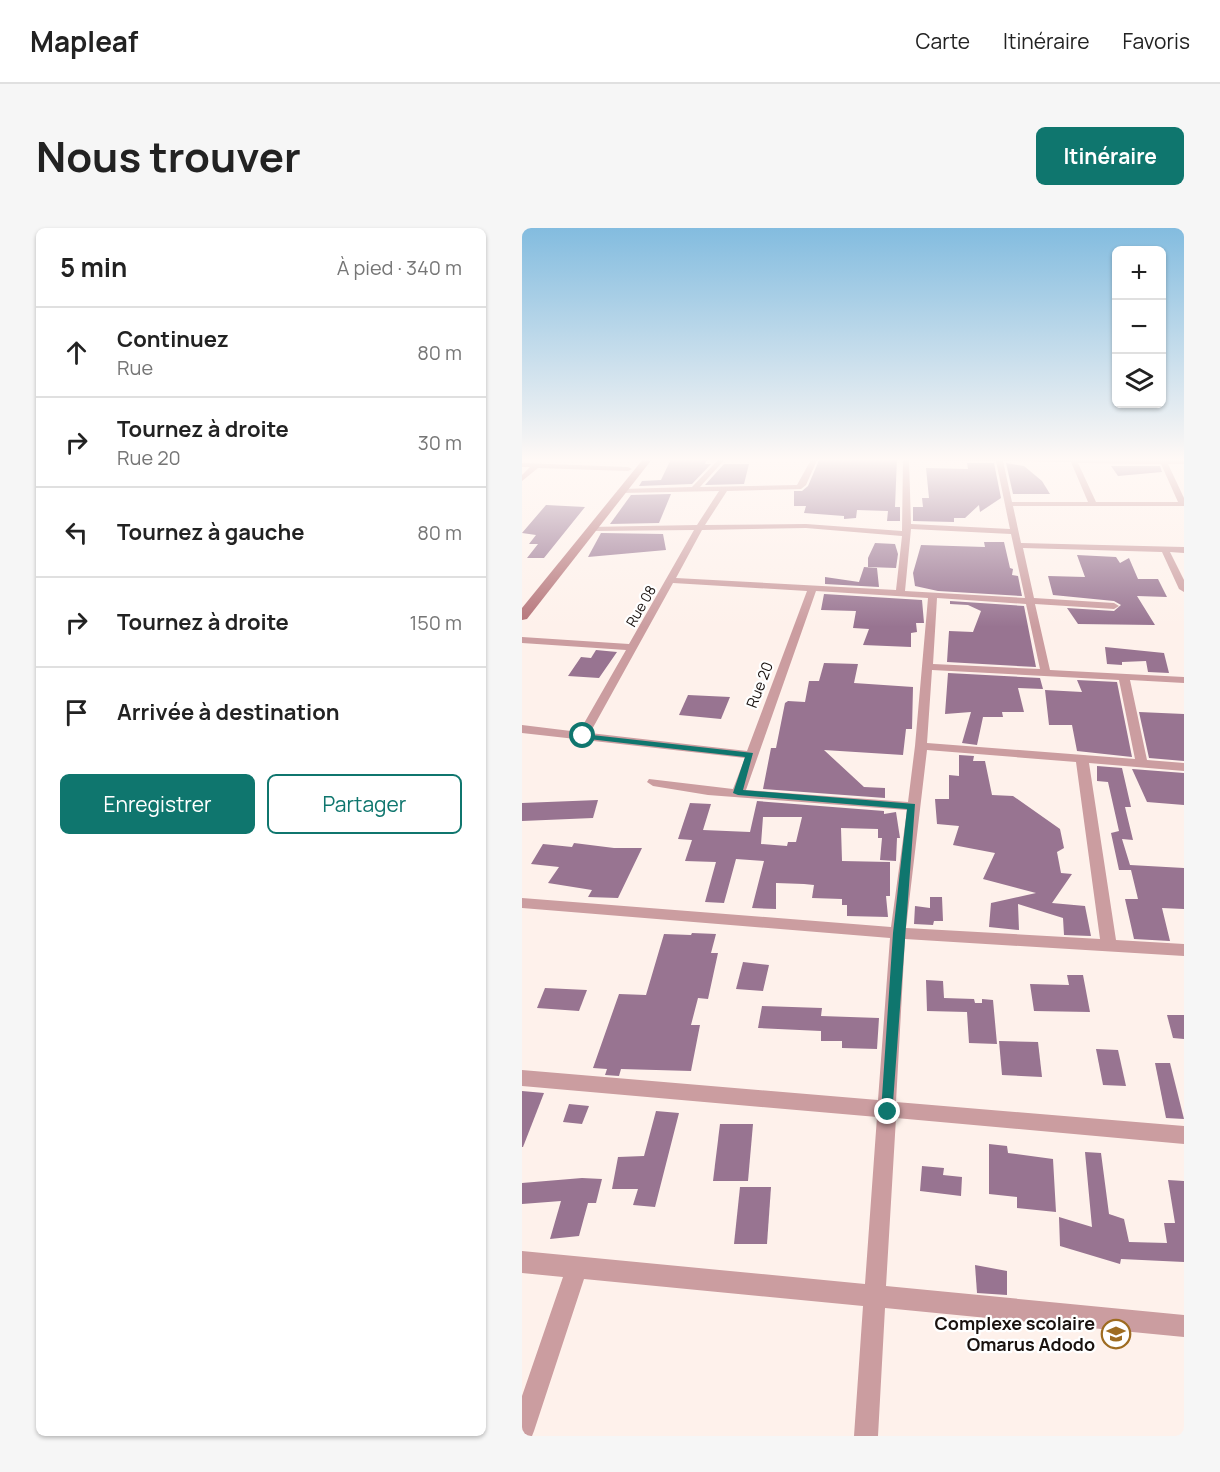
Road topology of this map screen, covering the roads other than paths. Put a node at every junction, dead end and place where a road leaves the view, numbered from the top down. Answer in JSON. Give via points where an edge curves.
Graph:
{"nodes":[{"id":1,"x":590,"y":514,"type":"edge"},
{"id":2,"x":604,"y":514,"type":"edge"},
{"id":3,"x":708,"y":514,"type":"edge"},
{"id":4,"x":906,"y":514,"type":"edge"},
{"id":5,"x":1012,"y":514,"type":"edge"},
{"id":6,"x":700,"y":526,"type":"junction"},
{"id":7,"x":592,"y":530,"type":"junction"},
{"id":8,"x":906,"y":530,"type":"junction"},
{"id":9,"x":1016,"y":532,"type":"junction"},
{"id":10,"x":1019,"y":545,"type":"junction"},
{"id":11,"x":1165,"y":550,"type":"junction"},
{"id":12,"x":1184,"y":550,"type":"edge"},
{"id":13,"x":672,"y":580,"type":"junction"},
{"id":14,"x":813,"y":588,"type":"junction"},
{"id":15,"x":528,"y":589,"type":"dead end"},
{"id":16,"x":1184,"y":589,"type":"edge"},
{"id":17,"x":900,"y":592,"type":"junction"},
{"id":18,"x":933,"y":595,"type":"junction"},
{"id":19,"x":1030,"y":601,"type":"junction"},
{"id":20,"x":1114,"y":606,"type":"dead end"},
{"id":21,"x":522,"y":616,"type":"edge"},
{"id":22,"x":522,"y":640,"type":"edge"},
{"id":23,"x":633,"y":647,"type":"junction"},
{"id":24,"x":929,"y":667,"type":"junction"},
{"id":25,"x":1046,"y":674,"type":"junction"},
{"id":26,"x":1124,"y":678,"type":"junction"},
{"id":27,"x":1184,"y":680,"type":"edge"},
{"id":28,"x":522,"y":729,"type":"edge"},
{"id":29,"x":583,"y":736,"type":"junction"},
{"id":30,"x":921,"y":746,"type":"junction"},
{"id":31,"x":750,"y":755,"type":"junction"},
{"id":32,"x":1082,"y":759,"type":"junction"},
{"id":33,"x":1142,"y":764,"type":"junction"},
{"id":34,"x":1184,"y":767,"type":"edge"},
{"id":35,"x":653,"y":782,"type":"dead end"},
{"id":36,"x":738,"y":793,"type":"junction"},
{"id":37,"x":912,"y":806,"type":"junction"},
{"id":38,"x":522,"y":903,"type":"edge"},
{"id":39,"x":898,"y":933,"type":"junction"},
{"id":40,"x":1109,"y":945,"type":"junction"},
{"id":41,"x":1184,"y":950,"type":"edge"},
{"id":42,"x":522,"y":1078,"type":"edge"},
{"id":43,"x":888,"y":1112,"type":"junction"},
{"id":44,"x":1184,"y":1135,"type":"edge"},
{"id":45,"x":522,"y":1262,"type":"edge"},
{"id":46,"x":577,"y":1268,"type":"junction"},
{"id":47,"x":875,"y":1298,"type":"junction"},
{"id":48,"x":1184,"y":1326,"type":"edge"},
{"id":49,"x":522,"y":1431,"type":"edge"},
{"id":50,"x":866,"y":1436,"type":"edge"}],
"edges":[{"from":1,"to":15,"type":"main road"},
{"from":2,"to":7,"type":"main road"},
{"from":3,"to":6,"type":"street","name":"Rue 08"},
{"from":4,"to":8,"type":"street"},
{"from":5,"to":9,"type":"street"},
{"from":6,"to":7,"type":"street"},
{"from":6,"to":8,"type":"street"},
{"from":6,"to":13,"type":"street","name":"Rue 08"},
{"from":7,"to":21,"type":"main road"},
{"from":8,"to":9,"type":"street"},
{"from":8,"to":17,"type":"street"},
{"from":9,"to":10,"type":"street"},
{"from":10,"to":11,"type":"street"},
{"from":10,"to":19,"type":"street"},
{"from":11,"to":12,"type":"street"},
{"from":11,"to":16,"type":"street"},
{"from":13,"to":14,"type":"street"},
{"from":13,"to":23,"type":"street","name":"Rue 08"},
{"from":14,"to":17,"type":"street"},
{"from":14,"to":31,"type":"street","name":"Rue 20"},
{"from":17,"to":18,"type":"street"},
{"from":18,"to":19,"type":"street"},
{"from":18,"to":24,"type":"street"},
{"from":19,"to":20,"type":"street"},
{"from":19,"to":25,"type":"street"},
{"from":22,"to":23,"type":"street"},
{"from":23,"to":29,"type":"street","name":"Rue 08"},
{"from":24,"to":25,"type":"street"},
{"from":24,"to":30,"type":"street"},
{"from":25,"to":26,"type":"street"},
{"from":26,"to":27,"type":"street"},
{"from":26,"to":33,"type":"street"},
{"from":28,"to":29,"type":"street"},
{"from":29,"to":31,"type":"street"},
{"from":30,"to":32,"type":"street"},
{"from":30,"to":37,"type":"street"},
{"from":31,"to":36,"type":"street","name":"Rue 20"},
{"from":32,"to":33,"type":"street"},
{"from":32,"to":40,"type":"street"},
{"from":33,"to":34,"type":"street"},
{"from":35,"to":36,"type":"street"},
{"from":36,"to":37,"type":"street"},
{"from":37,"to":39,"type":"street"},
{"from":38,"to":39,"type":"street"},
{"from":39,"to":40,"type":"street"},
{"from":39,"to":43,"type":"street"},
{"from":40,"to":41,"type":"street"},
{"from":42,"to":43,"type":"street"},
{"from":43,"to":44,"type":"street"},
{"from":43,"to":47,"type":"street"},
{"from":45,"to":46,"type":"street"},
{"from":46,"to":47,"type":"street"},
{"from":46,"to":49,"type":"street"},
{"from":47,"to":48,"type":"street"},
{"from":47,"to":50,"type":"street"}]}
